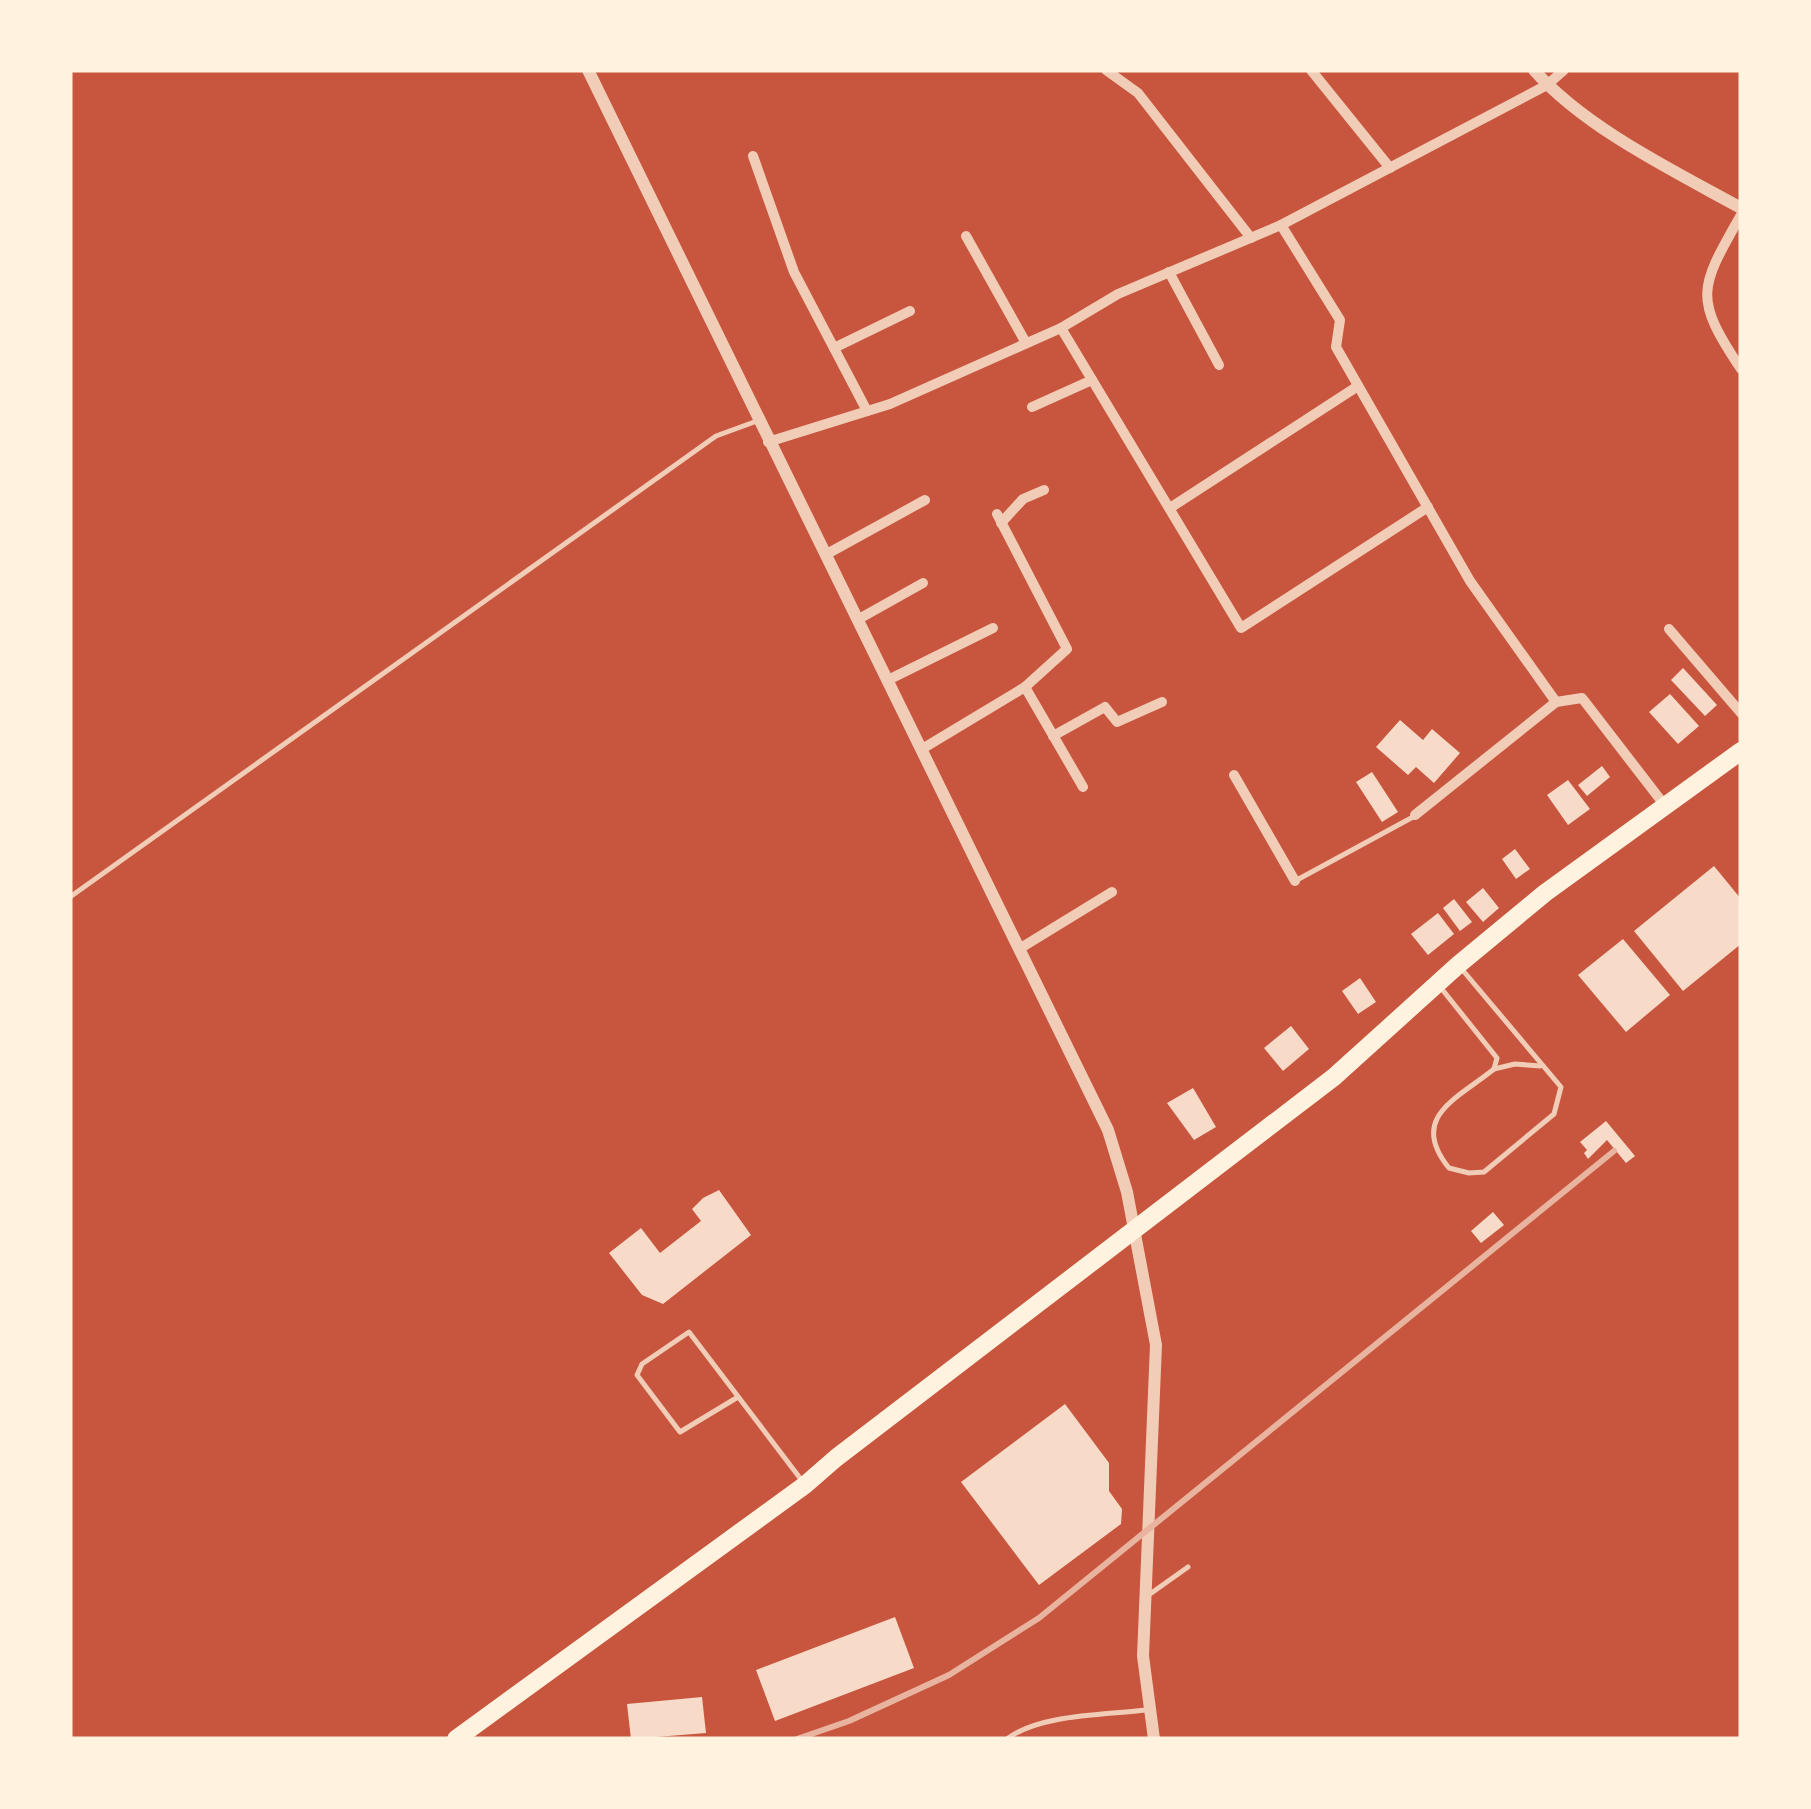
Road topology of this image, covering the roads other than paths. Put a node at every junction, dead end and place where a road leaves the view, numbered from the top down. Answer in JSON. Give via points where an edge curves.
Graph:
{"nodes":[{"id":1,"x":588,"y":70,"type":"edge"},
{"id":2,"x":1106,"y":70,"type":"edge"},
{"id":3,"x":1311,"y":70,"type":"edge"},
{"id":4,"x":1534,"y":70,"type":"edge"},
{"id":5,"x":1564,"y":70,"type":"edge"},
{"id":6,"x":1548,"y":86,"type":"junction"},
{"id":7,"x":753,"y":156,"type":"dead end"},
{"id":8,"x":1390,"y":168,"type":"junction"},
{"id":9,"x":1741,"y":208,"type":"edge"},
{"id":10,"x":1741,"y":216,"type":"edge"},
{"id":11,"x":1281,"y":225,"type":"junction"},
{"id":12,"x":966,"y":236,"type":"dead end"},
{"id":13,"x":1251,"y":238,"type":"junction"},
{"id":14,"x":1169,"y":272,"type":"junction"},
{"id":15,"x":910,"y":311,"type":"dead end"},
{"id":16,"x":1061,"y":328,"type":"junction"},
{"id":17,"x":1026,"y":343,"type":"junction"},
{"id":18,"x":834,"y":348,"type":"junction"},
{"id":19,"x":1220,"y":365,"type":"dead end"},
{"id":20,"x":1741,"y":369,"type":"edge"},
{"id":21,"x":1092,"y":380,"type":"junction"},
{"id":22,"x":1358,"y":386,"type":"junction"},
{"id":23,"x":1032,"y":407,"type":"dead end"},
{"id":24,"x":867,"y":411,"type":"junction"},
{"id":25,"x":758,"y":420,"type":"junction"},
{"id":26,"x":768,"y":442,"type":"junction"},
{"id":27,"x":1044,"y":490,"type":"dead end"},
{"id":28,"x":925,"y":500,"type":"dead end"},
{"id":29,"x":1428,"y":507,"type":"junction"},
{"id":30,"x":1170,"y":508,"type":"junction"},
{"id":31,"x":825,"y":555,"type":"junction"},
{"id":32,"x":923,"y":583,"type":"dead end"},
{"id":33,"x":858,"y":620,"type":"junction"},
{"id":34,"x":993,"y":628,"type":"dead end"},
{"id":35,"x":1669,"y":629,"type":"dead end"},
{"id":36,"x":888,"y":680,"type":"junction"},
{"id":37,"x":1026,"y":687,"type":"junction"},
{"id":38,"x":1162,"y":702,"type":"dead end"},
{"id":39,"x":1556,"y":702,"type":"junction"},
{"id":40,"x":1741,"y":712,"type":"edge"},
{"id":41,"x":1053,"y":736,"type":"junction"},
{"id":42,"x":922,"y":749,"type":"junction"},
{"id":43,"x":1739,"y":758,"type":"edge"},
{"id":44,"x":1234,"y":776,"type":"dead end"},
{"id":45,"x":1083,"y":787,"type":"dead end"},
{"id":46,"x":1667,"y":808,"type":"junction"},
{"id":47,"x":1416,"y":815,"type":"joint"},
{"id":48,"x":1295,"y":881,"type":"joint"},
{"id":49,"x":1112,"y":892,"type":"dead end"},
{"id":50,"x":70,"y":897,"type":"edge"},
{"id":51,"x":1019,"y":949,"type":"junction"},
{"id":52,"x":1458,"y":965,"type":"junction"},
{"id":53,"x":1438,"y":984,"type":"junction"},
{"id":54,"x":1544,"y":1068,"type":"junction"},
{"id":55,"x":1494,"y":1069,"type":"junction"},
{"id":56,"x":1134,"y":1232,"type":"junction"},
{"id":57,"x":738,"y":1397,"type":"junction"},
{"id":58,"x":805,"y":1485,"type":"junction"},
{"id":59,"x":1188,"y":1567,"type":"dead end"},
{"id":60,"x":1146,"y":1598,"type":"junction"},
{"id":61,"x":1149,"y":1710,"type":"junction"},
{"id":62,"x":456,"y":1739,"type":"edge"},
{"id":63,"x":1007,"y":1739,"type":"edge"},
{"id":64,"x":1154,"y":1739,"type":"edge"}],
"edges":[{"from":1,"to":25,"type":"street"},
{"from":2,"to":13,"type":"street","via":[[1138,93]]},
{"from":3,"to":8,"type":"street"},
{"from":4,"to":6,"type":"street"},
{"from":5,"to":6,"type":"street"},
{"from":6,"to":8,"type":"street"},
{"from":6,"to":9,"type":"street","via":[[1635,150]]},
{"from":7,"to":18,"type":"street","via":[[794,272]]},
{"from":8,"to":11,"type":"street"},
{"from":10,"to":20,"type":"street","via":[[1705,294],[1712,326]]},
{"from":11,"to":13,"type":"street"},
{"from":11,"to":22,"type":"street","via":[[1340,320],[1336,348]]},
{"from":12,"to":17,"type":"street"},
{"from":13,"to":14,"type":"street"},
{"from":14,"to":16,"type":"street"},
{"from":14,"to":19,"type":"street"},
{"from":15,"to":18,"type":"street"},
{"from":16,"to":17,"type":"street"},
{"from":16,"to":21,"type":"street"},
{"from":17,"to":24,"type":"street"},
{"from":18,"to":24,"type":"street"},
{"from":21,"to":23,"type":"street"},
{"from":21,"to":30,"type":"street"},
{"from":22,"to":29,"type":"street"},
{"from":22,"to":30,"type":"street"},
{"from":24,"to":26,"type":"street"},
{"from":25,"to":26,"type":"street"},
{"from":25,"to":50,"type":"lane","via":[[716,436]]},
{"from":26,"to":31,"type":"street"},
{"from":27,"to":37,"type":"street","via":[[999,518],[1067,649]]},
{"from":28,"to":31,"type":"street"},
{"from":29,"to":30,"type":"street","via":[[1241,628]]},
{"from":29,"to":39,"type":"street","via":[[1470,581]]},
{"from":31,"to":33,"type":"street"},
{"from":32,"to":33,"type":"street"},
{"from":33,"to":36,"type":"street"},
{"from":34,"to":36,"type":"street"},
{"from":35,"to":40,"type":"street"},
{"from":36,"to":42,"type":"street"},
{"from":37,"to":41,"type":"street"},
{"from":37,"to":42,"type":"street"},
{"from":38,"to":41,"type":"street","via":[[1117,722],[1105,707]]},
{"from":39,"to":46,"type":"street","via":[[1582,698]]},
{"from":39,"to":47,"type":"street"},
{"from":41,"to":45,"type":"street"},
{"from":42,"to":51,"type":"street"},
{"from":43,"to":46,"type":"highway"},
{"from":44,"to":48,"type":"street"},
{"from":46,"to":52,"type":"highway","via":[[1545,893]]},
{"from":47,"to":48,"type":"lane"},
{"from":49,"to":51,"type":"street"},
{"from":51,"to":56,"type":"street","via":[[1108,1130]]},
{"from":52,"to":53,"type":"highway"},
{"from":52,"to":54,"type":"lane"},
{"from":53,"to":55,"type":"lane","via":[[1492,1048]]},
{"from":53,"to":56,"type":"highway","via":[[1334,1077]]},
{"from":54,"to":55,"type":"lane"},
{"from":54,"to":55,"type":"lane","via":[[1561,1087],[1554,1114],[1484,1172],[1449,1168],[1434,1146],[1435,1122]]},
{"from":56,"to":58,"type":"highway"},
{"from":56,"to":60,"type":"street","via":[[1156,1345]]},
{"from":57,"to":57,"type":"lane","via":[[680,1432],[637,1375],[642,1364],[689,1332]]},
{"from":57,"to":58,"type":"lane"},
{"from":58,"to":62,"type":"highway"},
{"from":59,"to":60,"type":"lane"},
{"from":60,"to":61,"type":"street"},
{"from":61,"to":63,"type":"lane","via":[[1051,1722]]},
{"from":61,"to":64,"type":"street"}]}
